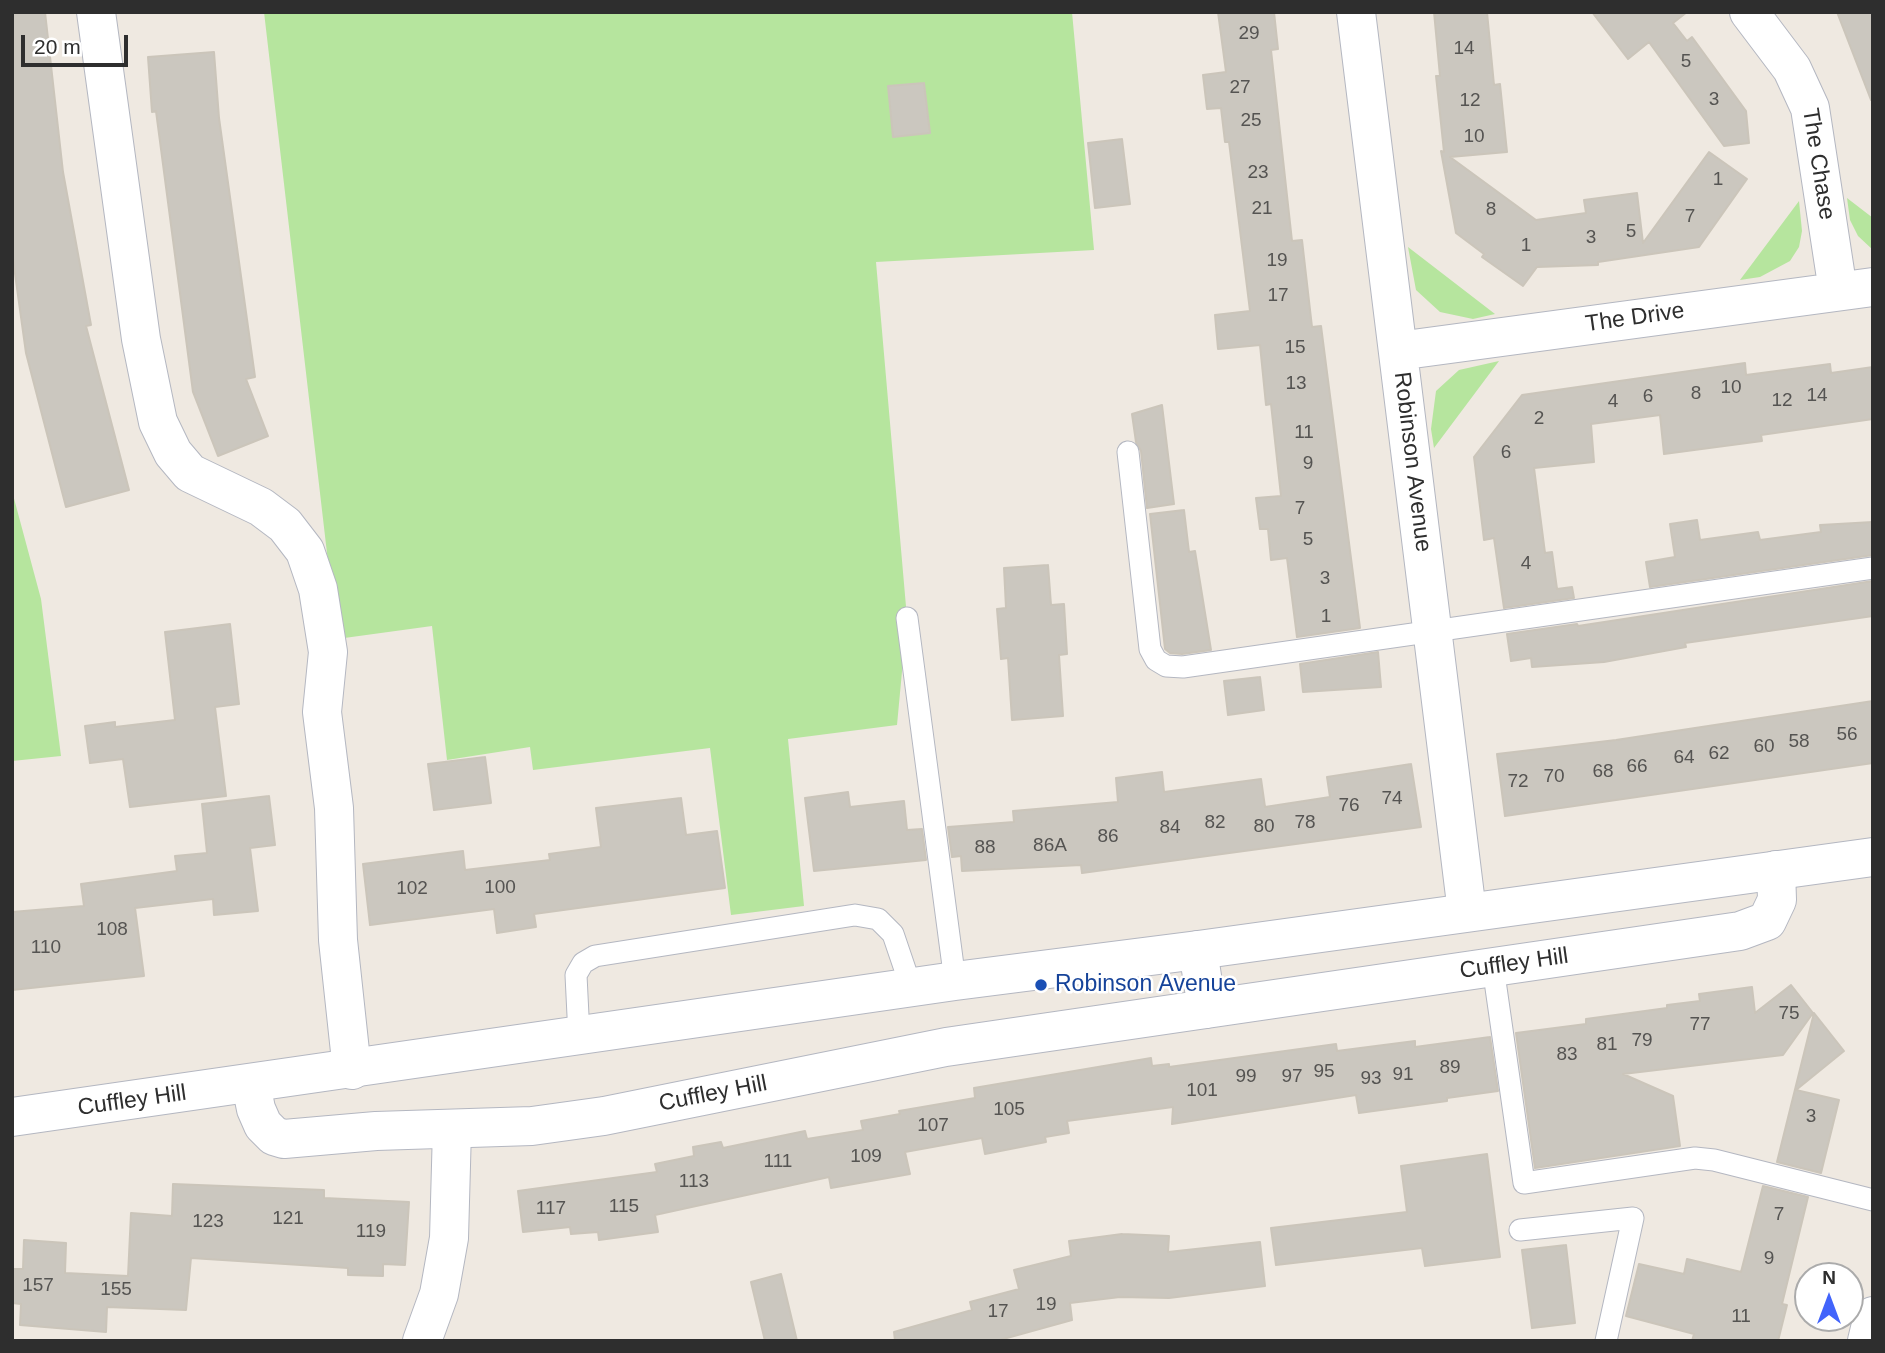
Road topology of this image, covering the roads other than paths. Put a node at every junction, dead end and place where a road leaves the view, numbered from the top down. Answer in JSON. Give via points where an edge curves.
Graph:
{"nodes":[{"id":1,"x":96,"y":12,"type":"edge"},
{"id":2,"x":1356,"y":12,"type":"edge"},
{"id":3,"x":1749,"y":12,"type":"edge"},
{"id":4,"x":1855,"y":289,"type":"edge"},
{"id":5,"x":1398,"y":351,"type":"junction"},
{"id":6,"x":1128,"y":452,"type":"dead end"},
{"id":7,"x":1873,"y":568,"type":"edge"},
{"id":8,"x":906,"y":618,"type":"dead end"},
{"id":9,"x":1434,"y":632,"type":"junction"},
{"id":10,"x":1873,"y":857,"type":"edge"},
{"id":11,"x":1776,"y":870,"type":"junction"},
{"id":12,"x":1467,"y":912,"type":"junction"},
{"id":13,"x":1198,"y":950,"type":"junction"},
{"id":14,"x":1493,"y":967,"type":"junction"},
{"id":15,"x":955,"y":981,"type":"junction"},
{"id":16,"x":911,"y":987,"type":"junction"},
{"id":17,"x":1206,"y":1009,"type":"junction"},
{"id":18,"x":579,"y":1036,"type":"junction"},
{"id":19,"x":352,"y":1070,"type":"junction"},
{"id":20,"x":251,"y":1084,"type":"junction"},
{"id":21,"x":12,"y":1117,"type":"edge"},
{"id":22,"x":452,"y":1129,"type":"junction"},
{"id":23,"x":1873,"y":1200,"type":"edge"},
{"id":24,"x":1520,"y":1230,"type":"dead end"},
{"id":25,"x":1873,"y":1316,"type":"edge"},
{"id":26,"x":422,"y":1341,"type":"edge"},
{"id":27,"x":1606,"y":1341,"type":"edge"},
{"id":28,"x":1867,"y":1341,"type":"edge"}],
"edges":[{"from":1,"to":19,"type":"street","via":[[141,339],[158,422],[173,453],[190,473],[261,507],[285,524],[305,551],[318,589],[328,652],[322,712],[334,808],[338,940]]},
{"from":2,"to":5,"type":"street","name":"Robinson Avenue"},
{"from":3,"to":4,"type":"street","name":"The Chase","via":[[1792,69],[1810,108]]},
{"from":4,"to":5,"type":"street","name":"The Drive"},
{"from":5,"to":9,"type":"street","name":"Robinson Avenue"},
{"from":6,"to":9,"type":"lane","via":[[1150,649],[1166,666]]},
{"from":7,"to":9,"type":"lane"},
{"from":8,"to":15,"type":"lane"},
{"from":9,"to":12,"type":"street","name":"Robinson Avenue"},
{"from":10,"to":11,"type":"street","name":"Cuffley Hill"},
{"from":11,"to":12,"type":"street","name":"Cuffley Hill"},
{"from":11,"to":14,"type":"street","name":"Cuffley Hill","via":[[1777,900],[1767,921],[1740,931]]},
{"from":12,"to":13,"type":"street","name":"Cuffley Hill"},
{"from":13,"to":15,"type":"street","name":"Cuffley Hill"},
{"from":13,"to":17,"type":"street"},
{"from":14,"to":17,"type":"street","name":"Cuffley Hill"},
{"from":14,"to":23,"type":"lane","via":[[1524,1183],[1695,1158]]},
{"from":15,"to":16,"type":"street","name":"Cuffley Hill"},
{"from":16,"to":18,"type":"street","name":"Cuffley Hill"},
{"from":16,"to":18,"type":"lane","via":[[893,934],[878,919],[855,915],[595,956],[583,963],[576,975]]},
{"from":17,"to":22,"type":"street","name":"Cuffley Hill","via":[[946,1046],[604,1116],[532,1126]]},
{"from":18,"to":19,"type":"street","name":"Cuffley Hill"},
{"from":19,"to":20,"type":"street","name":"Cuffley Hill"},
{"from":20,"to":21,"type":"street","name":"Cuffley Hill"},
{"from":20,"to":22,"type":"street","name":"Cuffley Hill","via":[[263,1125],[284,1139]]},
{"from":22,"to":26,"type":"street","via":[[449,1238],[439,1294]]},
{"from":24,"to":27,"type":"lane","via":[[1633,1218]]},
{"from":25,"to":28,"type":"street"}]}
